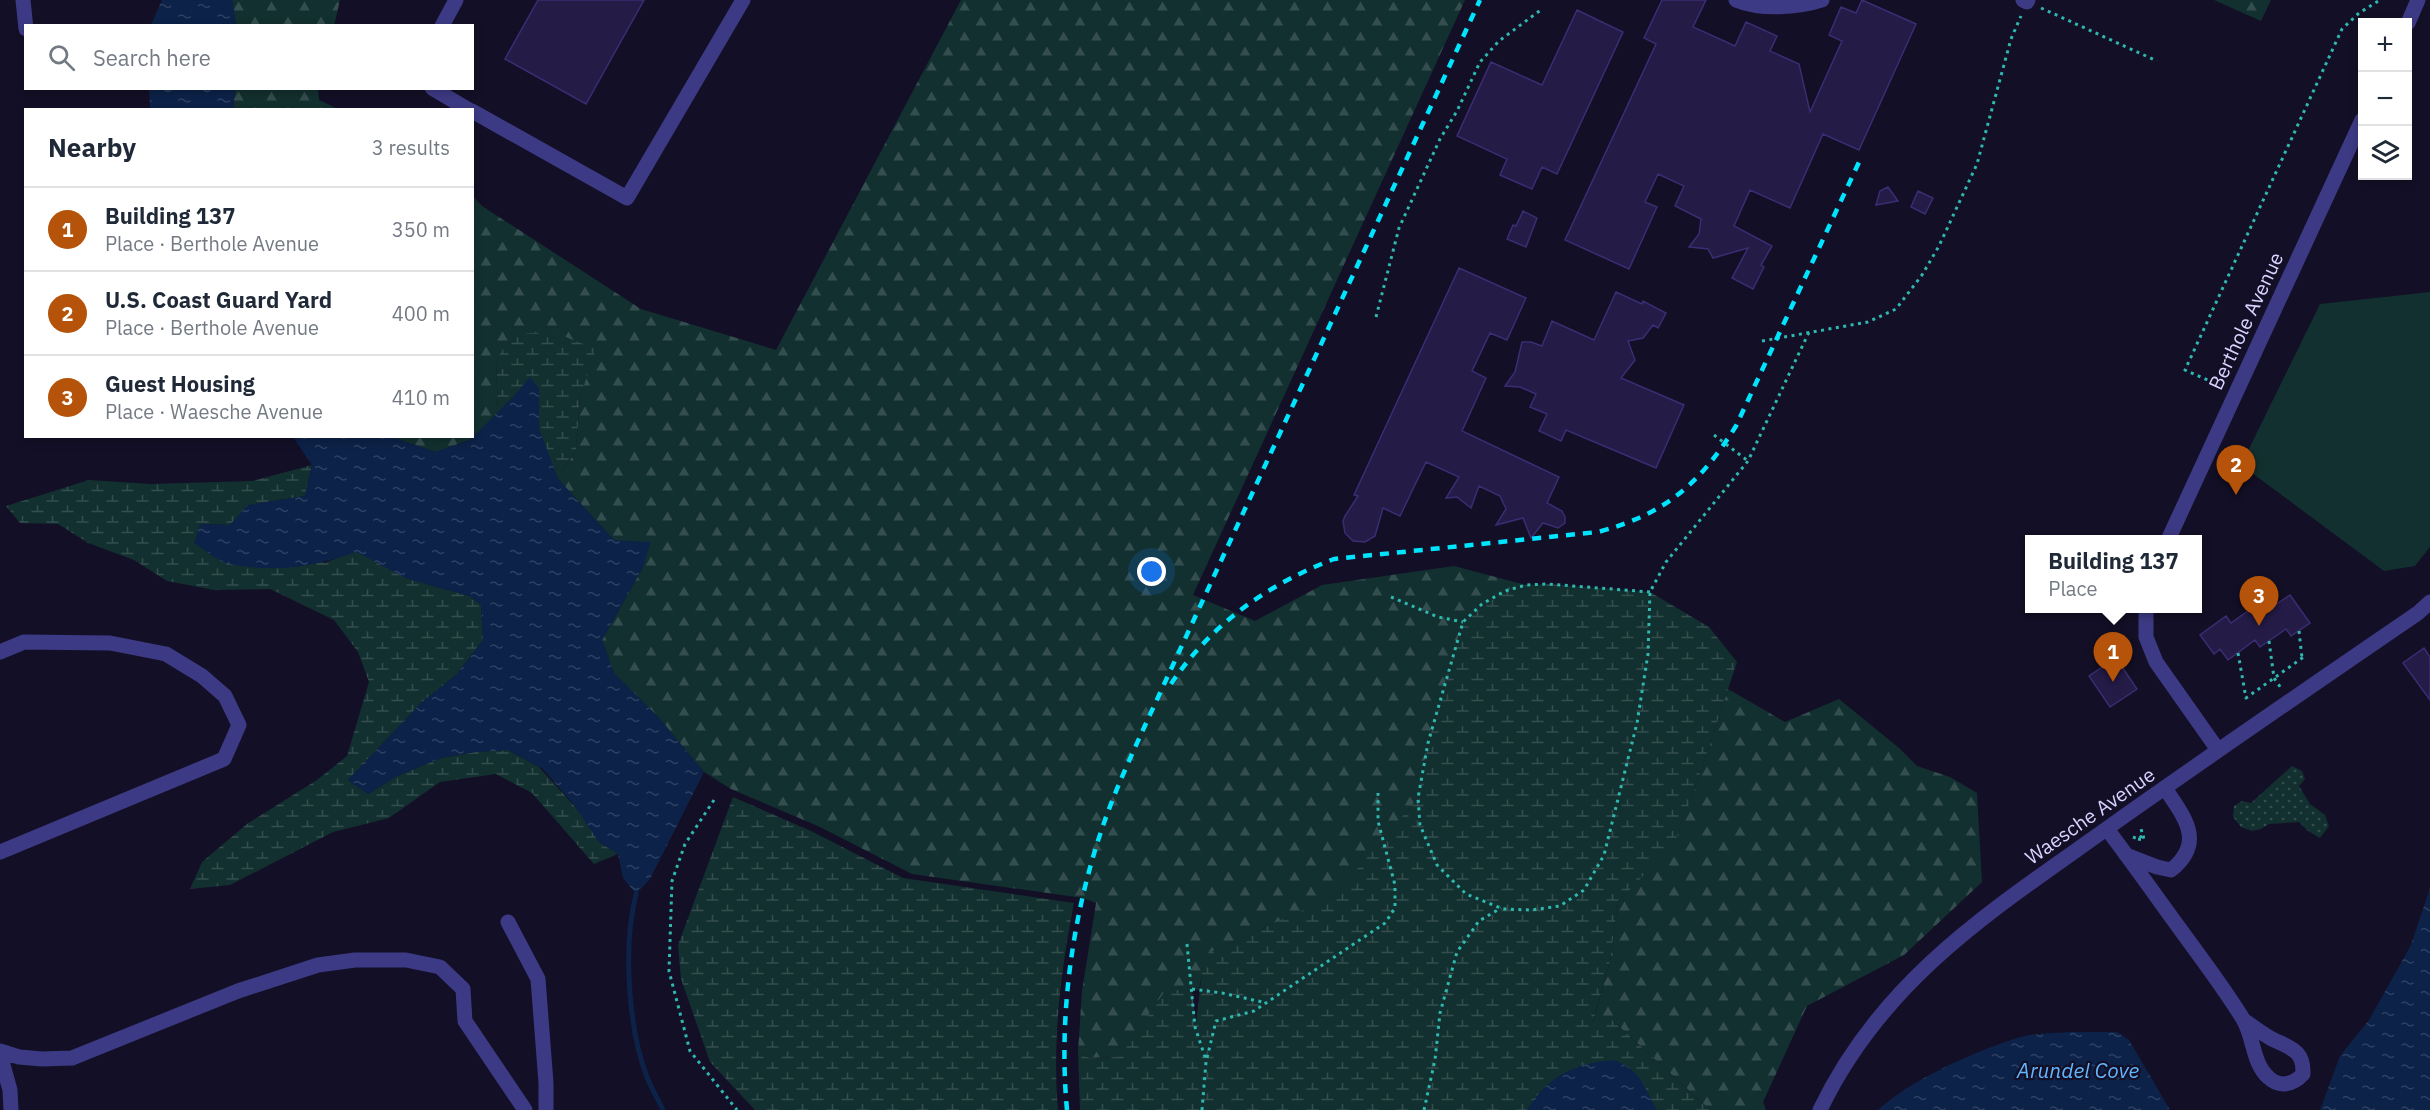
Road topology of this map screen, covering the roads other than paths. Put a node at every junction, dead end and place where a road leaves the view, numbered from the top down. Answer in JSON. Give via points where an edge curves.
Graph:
{"nodes":[{"id":1,"x":23,"y":0,"type":"edge"},
{"id":2,"x":456,"y":0,"type":"edge"},
{"id":3,"x":743,"y":0,"type":"edge"},
{"id":4,"x":1736,"y":0,"type":"edge"},
{"id":5,"x":1822,"y":0,"type":"edge"},
{"id":6,"x":2418,"y":0,"type":"edge"},
{"id":7,"x":2410,"y":18,"type":"edge"},
{"id":8,"x":25,"y":24,"type":"edge"},
{"id":9,"x":443,"y":24,"type":"edge"},
{"id":10,"x":436,"y":90,"type":"edge"},
{"id":11,"x":467,"y":108,"type":"edge"},
{"id":12,"x":474,"y":112,"type":"edge"},
{"id":13,"x":2359,"y":126,"type":"edge"},
{"id":14,"x":2170,"y":535,"type":"edge"},
{"id":15,"x":2430,"y":602,"type":"edge"},
{"id":16,"x":2146,"y":613,"type":"edge"},
{"id":17,"x":0,"y":652,"type":"edge"},
{"id":18,"x":2218,"y":750,"type":"junction"},
{"id":19,"x":2165,"y":788,"type":"junction"},
{"id":20,"x":2107,"y":830,"type":"junction"},
{"id":21,"x":0,"y":852,"type":"edge"},
{"id":22,"x":2126,"y":855,"type":"junction"},
{"id":23,"x":508,"y":922,"type":"dead end"},
{"id":24,"x":2244,"y":1021,"type":"dead end"},
{"id":25,"x":0,"y":1053,"type":"edge"},
{"id":26,"x":11,"y":1110,"type":"edge"},
{"id":27,"x":525,"y":1110,"type":"edge"},
{"id":28,"x":546,"y":1110,"type":"edge"},
{"id":29,"x":1820,"y":1110,"type":"edge"}],
"edges":[{"from":1,"to":8,"type":"street"},
{"from":2,"to":9,"type":"street"},
{"from":3,"to":12,"type":"street","via":[[627,198]]},
{"from":4,"to":5,"type":"street","via":[[1745,4],[1801,7]]},
{"from":6,"to":7,"type":"street"},
{"from":10,"to":11,"type":"street"},
{"from":13,"to":14,"type":"street","name":"Berthole Avenue"},
{"from":15,"to":18,"type":"street","name":"Waesche Avenue"},
{"from":16,"to":18,"type":"street","via":[[2146,637],[2156,662]]},
{"from":17,"to":21,"type":"street","via":[[24,642],[110,643],[166,654],[225,696],[239,725],[224,759]]},
{"from":18,"to":19,"type":"street","name":"Waesche Avenue"},
{"from":19,"to":20,"type":"street","name":"Waesche Avenue"},
{"from":19,"to":22,"type":"street","via":[[2184,817],[2190,838],[2188,853],[2171,870]]},
{"from":20,"to":22,"type":"street"},
{"from":20,"to":29,"type":"street","name":"Waesche Avenue","via":[[1968,928],[1927,964],[1889,1003],[1860,1041]]},
{"from":22,"to":24,"type":"street"},
{"from":23,"to":28,"type":"street","via":[[538,979]]},
{"from":25,"to":26,"type":"street"},
{"from":25,"to":27,"type":"street","via":[[72,1058],[238,991],[318,965],[406,960],[440,968],[463,989],[465,1022]]}]}
